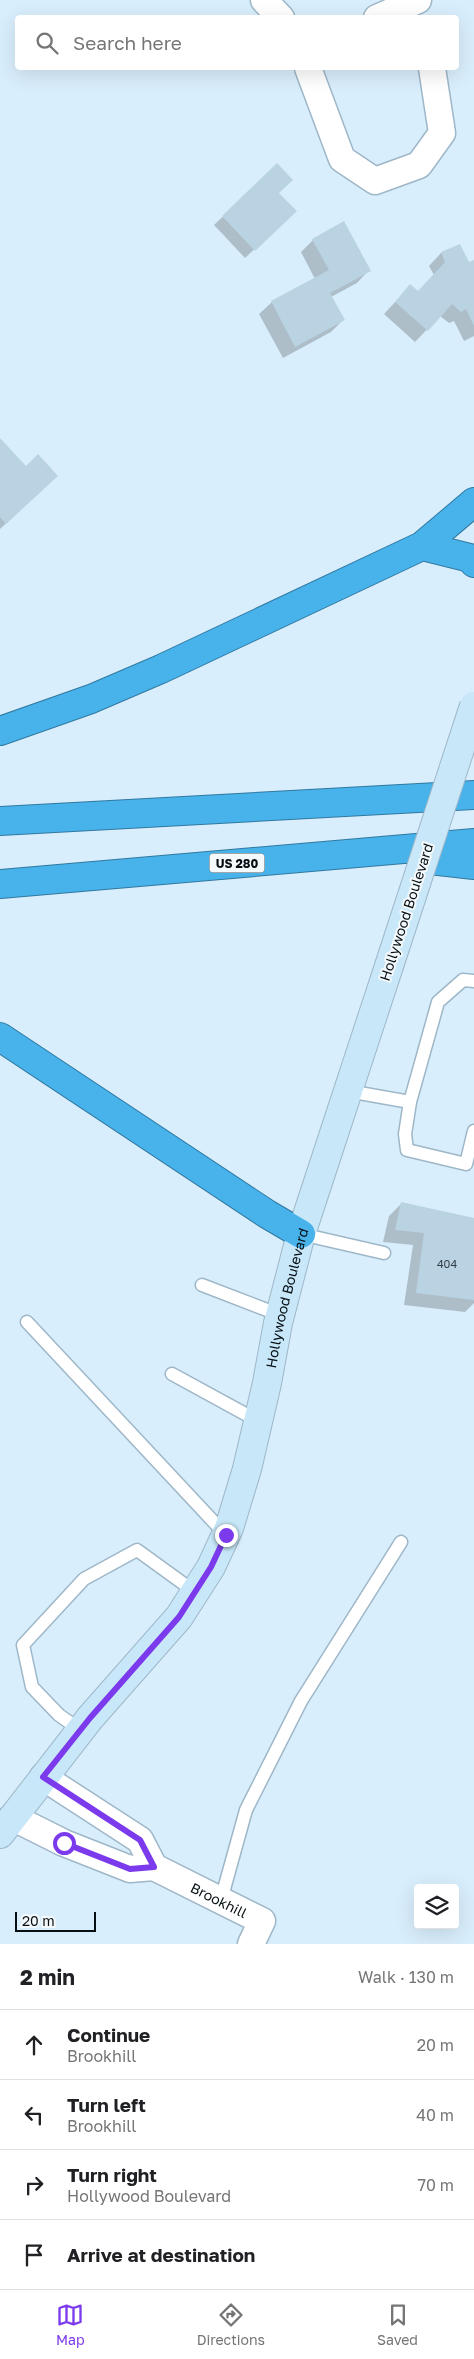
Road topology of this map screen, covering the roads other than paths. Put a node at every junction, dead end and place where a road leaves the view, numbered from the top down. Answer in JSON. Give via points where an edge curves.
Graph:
{"nodes":[{"id":1,"x":264,"y":0,"type":"edge"},
{"id":2,"x":418,"y":0,"type":"edge"},
{"id":3,"x":422,"y":0,"type":"edge"},
{"id":4,"x":278,"y":15,"type":"edge"},
{"id":5,"x":384,"y":15,"type":"edge"},
{"id":6,"x":424,"y":15,"type":"edge"},
{"id":7,"x":309,"y":70,"type":"edge"},
{"id":8,"x":432,"y":70,"type":"edge"},
{"id":9,"x":474,"y":502,"type":"edge"},
{"id":10,"x":422,"y":546,"type":"junction"},
{"id":11,"x":474,"y":563,"type":"edge"},
{"id":12,"x":474,"y":706,"type":"edge"},
{"id":13,"x":0,"y":731,"type":"edge"},
{"id":14,"x":474,"y":795,"type":"edge"},
{"id":15,"x":0,"y":821,"type":"edge"},
{"id":16,"x":474,"y":843,"type":"edge"},
{"id":17,"x":365,"y":852,"type":"junction"},
{"id":18,"x":474,"y":865,"type":"edge"},
{"id":19,"x":0,"y":884,"type":"edge"},
{"id":20,"x":474,"y":981,"type":"edge"},
{"id":21,"x":0,"y":1037,"type":"edge"},
{"id":22,"x":348,"y":1091,"type":"junction"},
{"id":23,"x":410,"y":1102,"type":"junction"},
{"id":24,"x":474,"y":1131,"type":"edge"},
{"id":25,"x":301,"y":1234,"type":"junction"},
{"id":26,"x":384,"y":1253,"type":"dead end"},
{"id":27,"x":202,"y":1285,"type":"dead end"},
{"id":28,"x":280,"y":1315,"type":"junction"},
{"id":29,"x":27,"y":1322,"type":"dead end"},
{"id":30,"x":172,"y":1374,"type":"dead end"},
{"id":31,"x":258,"y":1421,"type":"junction"},
{"id":32,"x":226,"y":1535,"type":"junction"},
{"id":33,"x":401,"y":1542,"type":"dead end"},
{"id":34,"x":195,"y":1592,"type":"junction"},
{"id":35,"x":80,"y":1730,"type":"junction"},
{"id":36,"x":43,"y":1777,"type":"junction"},
{"id":37,"x":6,"y":1826,"type":"edge"},
{"id":38,"x":154,"y":1867,"type":"junction"},
{"id":39,"x":220,"y":1900,"type":"junction"},
{"id":40,"x":251,"y":1944,"type":"edge"}],
"edges":[{"from":1,"to":4,"type":"street"},
{"from":2,"to":5,"type":"street"},
{"from":3,"to":6,"type":"street"},
{"from":7,"to":8,"type":"street","via":[[342,159],[375,181],[419,165],[442,133]]},
{"from":9,"to":10,"type":"highway"},
{"from":10,"to":11,"type":"highway","via":[[470,558]]},
{"from":10,"to":13,"type":"highway","via":[[144,676],[91,699]]},
{"from":12,"to":22,"type":"main road","name":"Hollywood Boulevard","bridge":true},
{"from":14,"to":15,"type":"highway"},
{"from":16,"to":17,"type":"highway","number":"US 280"},
{"from":17,"to":18,"type":"highway"},
{"from":17,"to":19,"type":"highway","number":"US 280"},
{"from":20,"to":23,"type":"lane","via":[[463,980],[438,1002]]},
{"from":21,"to":25,"type":"highway"},
{"from":22,"to":23,"type":"lane"},
{"from":22,"to":25,"type":"main road","name":"Hollywood Boulevard"},
{"from":23,"to":24,"type":"lane","via":[[405,1134],[407,1150],[466,1164]]},
{"from":25,"to":26,"type":"lane"},
{"from":25,"to":28,"type":"main road","name":"Hollywood Boulevard"},
{"from":27,"to":28,"type":"lane"},
{"from":28,"to":31,"type":"main road","name":"Hollywood Boulevard"},
{"from":29,"to":32,"type":"lane"},
{"from":30,"to":31,"type":"lane"},
{"from":31,"to":32,"type":"main road","name":"Hollywood Boulevard"},
{"from":32,"to":34,"type":"main road","name":"Hollywood Boulevard"},
{"from":33,"to":39,"type":"lane","via":[[302,1701],[246,1810]]},
{"from":34,"to":35,"type":"main road","name":"Hollywood Boulevard","via":[[179,1617]]},
{"from":34,"to":35,"type":"lane","via":[[137,1550],[84,1579],[24,1645],[32,1687],[59,1715]]},
{"from":35,"to":36,"type":"main road","name":"Hollywood Boulevard"},
{"from":36,"to":37,"type":"main road","name":"Hollywood Boulevard"},
{"from":36,"to":38,"type":"street","via":[[140,1840]]},
{"from":37,"to":38,"type":"street","via":[[64,1843],[130,1869]]},
{"from":38,"to":39,"type":"street","name":"Brookhill"},
{"from":39,"to":40,"type":"street","name":"Brookhill","via":[[262,1921]]}]}
